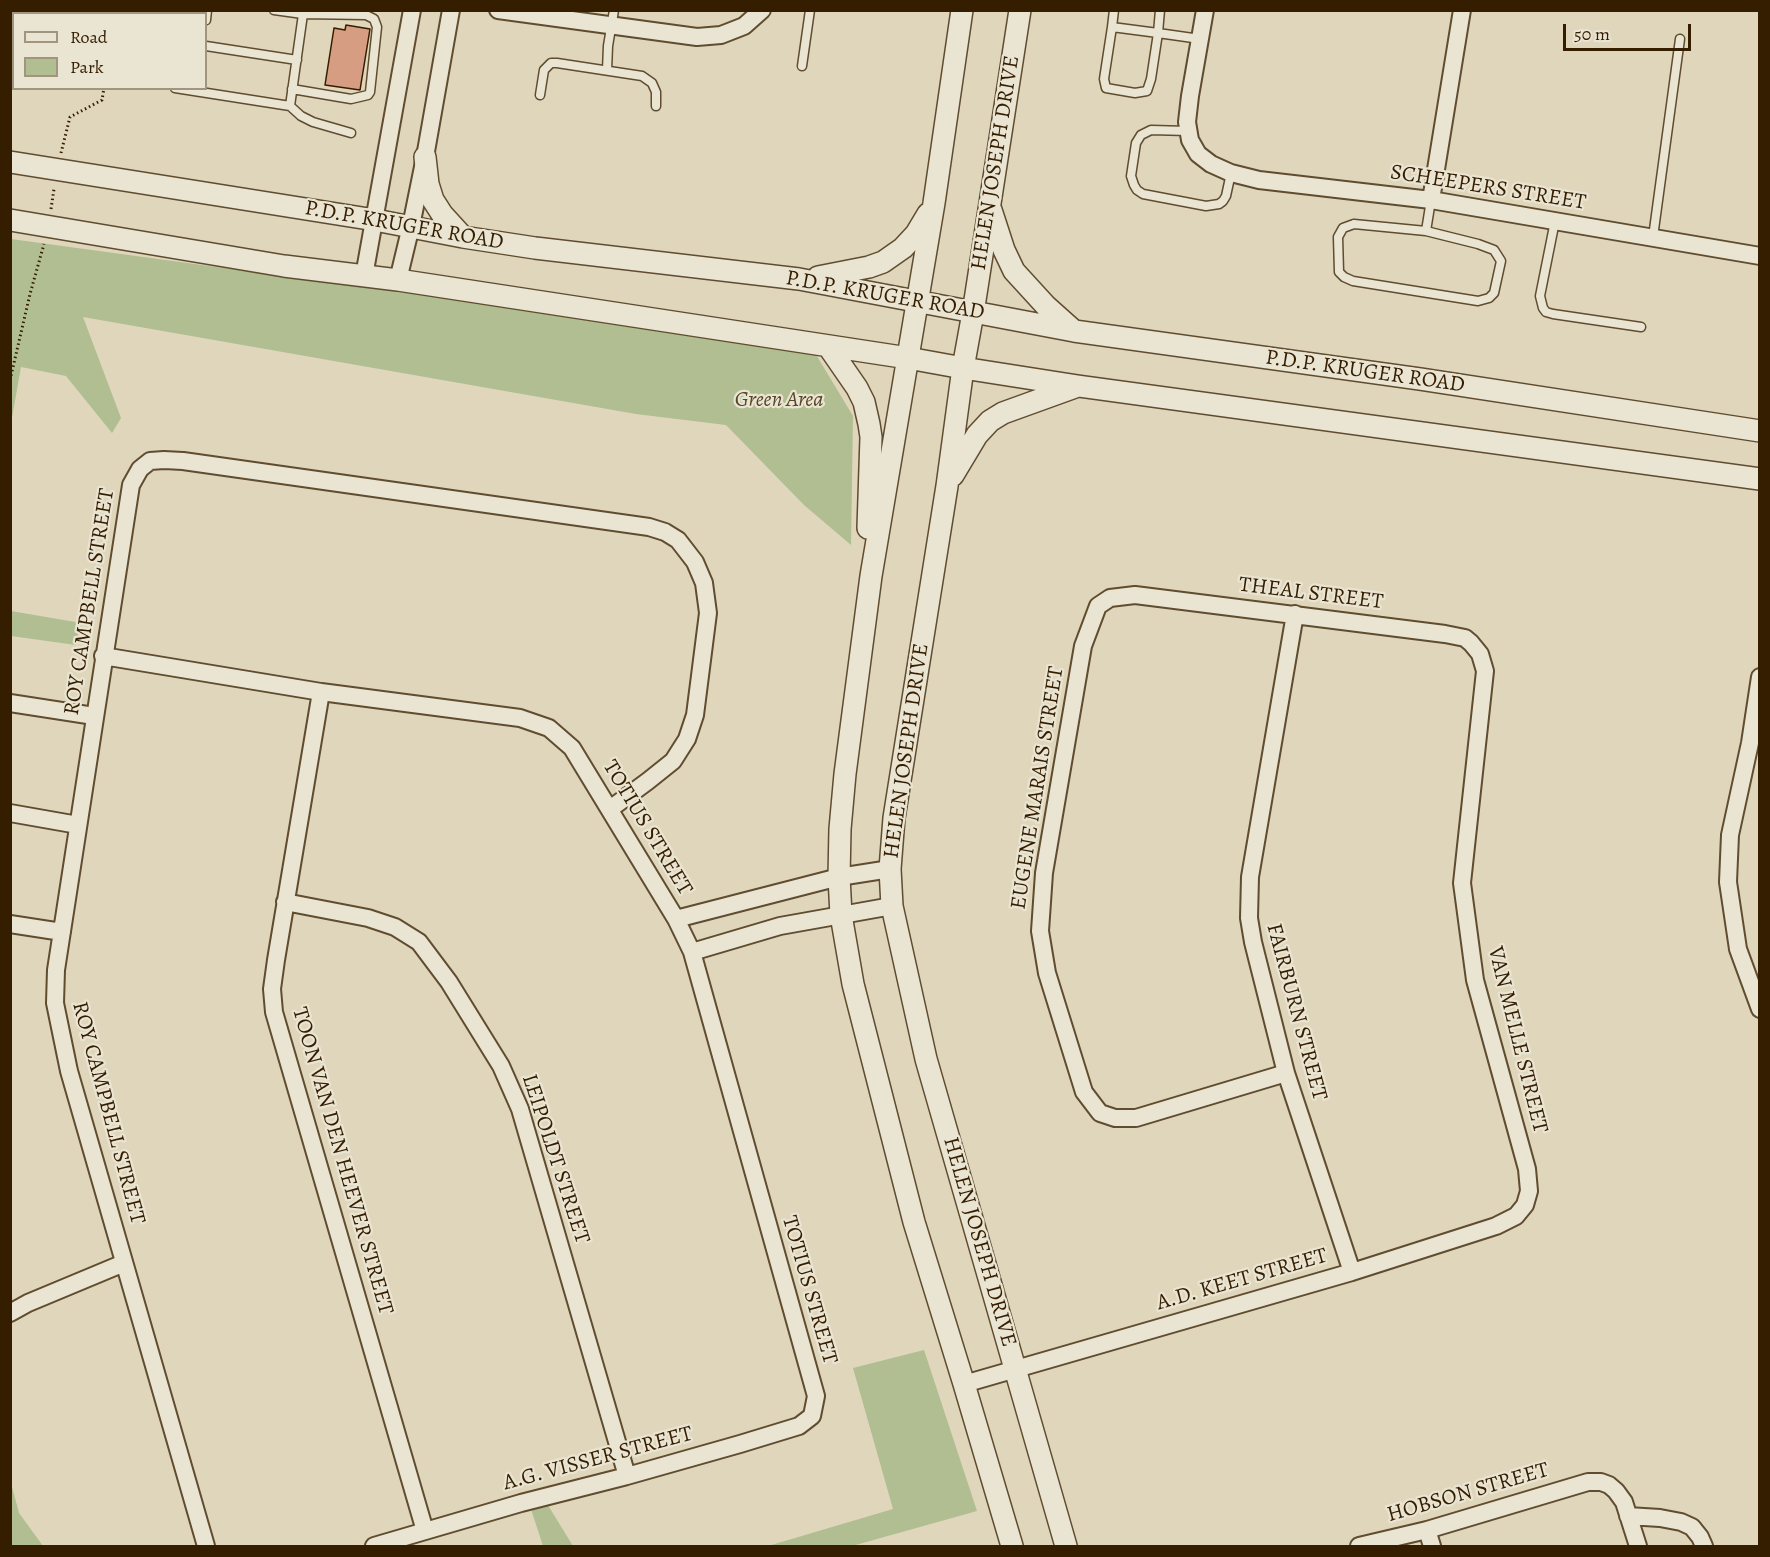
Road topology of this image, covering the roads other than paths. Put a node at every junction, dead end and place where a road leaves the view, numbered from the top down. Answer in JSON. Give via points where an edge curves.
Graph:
{"nodes":[{"id":1,"x":274,"y":10,"type":"edge"},
{"id":2,"x":412,"y":10,"type":"edge"},
{"id":3,"x":450,"y":10,"type":"edge"},
{"id":4,"x":498,"y":10,"type":"edge"},
{"id":5,"x":762,"y":10,"type":"edge"},
{"id":6,"x":810,"y":10,"type":"edge"},
{"id":7,"x":962,"y":10,"type":"edge"},
{"id":8,"x":1020,"y":10,"type":"edge"},
{"id":9,"x":1114,"y":10,"type":"edge"},
{"id":10,"x":1160,"y":10,"type":"edge"},
{"id":11,"x":1205,"y":10,"type":"edge"},
{"id":12,"x":1462,"y":10,"type":"edge"},
{"id":13,"x":303,"y":14,"type":"junction"},
{"id":14,"x":612,"y":18,"type":"edge"},
{"id":15,"x":1112,"y":27,"type":"junction"},
{"id":16,"x":1158,"y":33,"type":"junction"},
{"id":17,"x":1200,"y":39,"type":"junction"},
{"id":18,"x":1680,"y":39,"type":"dead end"},
{"id":19,"x":207,"y":46,"type":"edge"},
{"id":20,"x":297,"y":60,"type":"junction"},
{"id":21,"x":802,"y":66,"type":"dead end"},
{"id":22,"x":607,"y":70,"type":"junction"},
{"id":23,"x":292,"y":89,"type":"junction"},
{"id":24,"x":194,"y":90,"type":"edge"},
{"id":25,"x":540,"y":95,"type":"dead end"},
{"id":26,"x":290,"y":106,"type":"junction"},
{"id":27,"x":656,"y":106,"type":"dead end"},
{"id":28,"x":1188,"y":131,"type":"junction"},
{"id":29,"x":351,"y":133,"type":"dead end"},
{"id":30,"x":425,"y":158,"type":"junction"},
{"id":31,"x":10,"y":162,"type":"edge"},
{"id":32,"x":1231,"y":173,"type":"junction"},
{"id":33,"x":1431,"y":200,"type":"junction"},
{"id":34,"x":934,"y":203,"type":"junction"},
{"id":35,"x":989,"y":203,"type":"junction"},
{"id":36,"x":10,"y":220,"type":"edge"},
{"id":37,"x":375,"y":220,"type":"junction"},
{"id":38,"x":1556,"y":221,"type":"junction"},
{"id":39,"x":411,"y":226,"type":"junction"},
{"id":40,"x":1425,"y":231,"type":"junction"},
{"id":41,"x":463,"y":237,"type":"junction"},
{"id":42,"x":1653,"y":237,"type":"junction"},
{"id":43,"x":1760,"y":256,"type":"edge"},
{"id":44,"x":364,"y":276,"type":"junction"},
{"id":45,"x":799,"y":279,"type":"junction"},
{"id":46,"x":398,"y":280,"type":"junction"},
{"id":47,"x":917,"y":301,"type":"junction"},
{"id":48,"x":973,"y":313,"type":"junction"},
{"id":49,"x":1641,"y":327,"type":"dead end"},
{"id":50,"x":1074,"y":331,"type":"junction"},
{"id":51,"x":828,"y":346,"type":"junction"},
{"id":52,"x":908,"y":358,"type":"junction"},
{"id":53,"x":963,"y":368,"type":"junction"},
{"id":54,"x":1078,"y":386,"type":"junction"},
{"id":55,"x":1756,"y":428,"type":"edge"},
{"id":56,"x":1756,"y":483,"type":"edge"},
{"id":57,"x":947,"y":486,"type":"junction"},
{"id":58,"x":871,"y":576,"type":"junction"},
{"id":59,"x":1110,"y":598,"type":"joint"},
{"id":60,"x":1295,"y":614,"type":"junction"},
{"id":61,"x":103,"y":656,"type":"junction"},
{"id":62,"x":1485,"y":671,"type":"joint"},
{"id":63,"x":1760,"y":677,"type":"edge"},
{"id":64,"x":321,"y":692,"type":"junction"},
{"id":65,"x":10,"y":703,"type":"edge"},
{"id":66,"x":94,"y":716,"type":"junction"},
{"id":67,"x":1755,"y":743,"type":"edge"},
{"id":68,"x":610,"y":808,"type":"junction"},
{"id":69,"x":10,"y":813,"type":"edge"},
{"id":70,"x":78,"y":825,"type":"junction"},
{"id":71,"x":890,"y":869,"type":"junction"},
{"id":72,"x":839,"y":877,"type":"junction"},
{"id":73,"x":285,"y":902,"type":"junction"},
{"id":74,"x":892,"y":906,"type":"junction"},
{"id":75,"x":841,"y":915,"type":"junction"},
{"id":76,"x":676,"y":919,"type":"junction"},
{"id":77,"x":10,"y":924,"type":"edge"},
{"id":78,"x":62,"y":932,"type":"junction"},
{"id":79,"x":692,"y":952,"type":"junction"},
{"id":80,"x":1760,"y":1009,"type":"edge"},
{"id":81,"x":1286,"y":1073,"type":"junction"},
{"id":82,"x":1525,"y":1204,"type":"joint"},
{"id":83,"x":124,"y":1263,"type":"junction"},
{"id":84,"x":1352,"y":1272,"type":"junction"},
{"id":85,"x":10,"y":1313,"type":"edge"},
{"id":86,"x":1016,"y":1369,"type":"junction"},
{"id":87,"x":964,"y":1384,"type":"junction"},
{"id":88,"x":816,"y":1396,"type":"joint"},
{"id":89,"x":627,"y":1476,"type":"junction"},
{"id":90,"x":1628,"y":1516,"type":"junction"},
{"id":91,"x":425,"y":1531,"type":"junction"},
{"id":92,"x":1429,"y":1538,"type":"edge"},
{"id":93,"x":206,"y":1546,"type":"edge"},
{"id":94,"x":374,"y":1546,"type":"edge"},
{"id":95,"x":1012,"y":1546,"type":"edge"},
{"id":96,"x":1066,"y":1546,"type":"edge"},
{"id":97,"x":1359,"y":1546,"type":"edge"},
{"id":98,"x":1638,"y":1546,"type":"edge"},
{"id":99,"x":1704,"y":1546,"type":"edge"}],
"edges":[{"from":1,"to":13,"type":"lane"},
{"from":2,"to":37,"type":"street"},
{"from":3,"to":30,"type":"street"},
{"from":4,"to":14,"type":"street"},
{"from":5,"to":14,"type":"street","via":[[744,26],[721,35],[697,38]]},
{"from":6,"to":21,"type":"lane"},
{"from":7,"to":34,"type":"street"},
{"from":8,"to":35,"type":"street","name":"HELEN JOSEPH DRIVE"},
{"from":9,"to":15,"type":"lane"},
{"from":10,"to":16,"type":"lane"},
{"from":11,"to":17,"type":"street"},
{"from":12,"to":33,"type":"street"},
{"from":13,"to":20,"type":"lane"},
{"from":13,"to":23,"type":"lane","via":[[358,14],[374,19],[377,31],[370,92],[351,99]]},
{"from":14,"to":22,"type":"lane"},
{"from":15,"to":16,"type":"lane"},
{"from":15,"to":16,"type":"lane","via":[[1104,79],[1106,88],[1112,90],[1147,91]]},
{"from":16,"to":17,"type":"lane"},
{"from":17,"to":28,"type":"street"},
{"from":18,"to":42,"type":"lane"},
{"from":19,"to":20,"type":"lane"},
{"from":20,"to":23,"type":"lane"},
{"from":22,"to":25,"type":"lane","via":[[551,63],[544,70]]},
{"from":22,"to":27,"type":"lane","via":[[642,76],[652,83]]},
{"from":23,"to":26,"type":"lane"},
{"from":24,"to":26,"type":"lane"},
{"from":26,"to":29,"type":"lane","via":[[313,123]]},
{"from":28,"to":32,"type":"street","name":"SCHEEPERS STREET","via":[[1198,154]]},
{"from":28,"to":32,"type":"lane","via":[[1151,130],[1141,135],[1131,176],[1137,190],[1206,206],[1218,204],[1226,196]]},
{"from":30,"to":39,"type":"street"},
{"from":30,"to":41,"type":"street","via":[[433,200]]},
{"from":31,"to":37,"type":"street","name":"P.D.P. KRUGER ROAD"},
{"from":32,"to":33,"type":"street","name":"SCHEEPERS STREET","via":[[1259,180]]},
{"from":33,"to":38,"type":"street","name":"SCHEEPERS STREET"},
{"from":33,"to":40,"type":"lane"},
{"from":34,"to":45,"type":"street","via":[[916,234],[883,261]]},
{"from":34,"to":47,"type":"street"},
{"from":35,"to":48,"type":"street","name":"HELEN JOSEPH DRIVE"},
{"from":35,"to":50,"type":"street","via":[[1014,271]]},
{"from":36,"to":44,"type":"street"},
{"from":37,"to":39,"type":"street","name":"P.D.P. KRUGER ROAD"},
{"from":37,"to":44,"type":"street"},
{"from":38,"to":42,"type":"street","name":"SCHEEPERS STREET"},
{"from":38,"to":49,"type":"lane","via":[[1540,297],[1546,312]]},
{"from":39,"to":41,"type":"street","name":"P.D.P. KRUGER ROAD"},
{"from":39,"to":46,"type":"street"},
{"from":40,"to":40,"type":"lane","via":[[1494,250],[1501,261],[1494,293],[1478,301],[1353,280],[1339,272],[1338,237],[1343,228],[1354,224]]},
{"from":41,"to":45,"type":"street","name":"P.D.P. KRUGER ROAD"},
{"from":42,"to":43,"type":"street","name":"SCHEEPERS STREET"},
{"from":44,"to":46,"type":"street"},
{"from":45,"to":47,"type":"street","name":"P.D.P. KRUGER ROAD"},
{"from":46,"to":51,"type":"street"},
{"from":47,"to":48,"type":"street","name":"P.D.P. KRUGER ROAD"},
{"from":47,"to":52,"type":"street"},
{"from":48,"to":50,"type":"street","name":"P.D.P. KRUGER ROAD"},
{"from":48,"to":53,"type":"street","name":"HELEN JOSEPH DRIVE"},
{"from":50,"to":55,"type":"street","name":"P.D.P. KRUGER ROAD"},
{"from":51,"to":52,"type":"street"},
{"from":51,"to":58,"type":"street","via":[[857,388],[869,424],[866,562]]},
{"from":52,"to":53,"type":"street"},
{"from":52,"to":58,"type":"street"},
{"from":53,"to":54,"type":"street"},
{"from":53,"to":57,"type":"street","name":"HELEN JOSEPH DRIVE"},
{"from":54,"to":56,"type":"street"},
{"from":54,"to":57,"type":"street","via":[[1004,412],[990,421],[976,435]]},
{"from":57,"to":71,"type":"street","name":"HELEN JOSEPH DRIVE","via":[[894,818]]},
{"from":58,"to":72,"type":"street","via":[[845,774]]},
{"from":59,"to":60,"type":"street","name":"THEAL STREET","via":[[1135,595]]},
{"from":59,"to":81,"type":"street","name":"EUGENE MARAIS STREET","via":[[1098,606],[1083,646],[1044,873],[1040,931],[1047,973],[1084,1092],[1100,1113],[1136,1118]]},
{"from":60,"to":62,"type":"street","name":"THEAL STREET","via":[[1465,638],[1480,654]]},
{"from":60,"to":81,"type":"street","name":"FAIRBURN STREET","via":[[1250,877],[1249,918]]},
{"from":61,"to":64,"type":"street","name":"TOTIUS STREET"},
{"from":61,"to":66,"type":"street","name":"ROY CAMPBELL STREET"},
{"from":61,"to":68,"type":"street","name":"ROY CAMPBELL STREET","via":[[130,484],[150,461],[183,461],[649,527],[678,540],[695,562],[704,583],[708,614],[695,715],[687,739],[673,760]]},
{"from":62,"to":82,"type":"street","name":"VAN MELLE STREET","via":[[1462,883],[1474,980],[1527,1168],[1529,1191]]},
{"from":63,"to":67,"type":"street"},
{"from":64,"to":68,"type":"street","name":"TOTIUS STREET","via":[[520,718],[549,728],[572,748]]},
{"from":64,"to":73,"type":"street","name":"TOON VAN DEN HEEVER STREET"},
{"from":65,"to":66,"type":"street"},
{"from":66,"to":70,"type":"street","name":"ROY CAMPBELL STREET"},
{"from":67,"to":80,"type":"street","via":[[1730,835],[1728,882],[1738,949]]},
{"from":68,"to":76,"type":"street","name":"TOTIUS STREET"},
{"from":69,"to":70,"type":"street"},
{"from":70,"to":78,"type":"street","name":"ROY CAMPBELL STREET"},
{"from":71,"to":72,"type":"street"},
{"from":71,"to":74,"type":"street","name":"HELEN JOSEPH DRIVE"},
{"from":72,"to":75,"type":"street"},
{"from":72,"to":76,"type":"street"},
{"from":73,"to":89,"type":"street","name":"LEIPOLDT STREET","via":[[368,918],[395,927],[419,942],[449,981],[501,1066],[520,1109]]},
{"from":73,"to":91,"type":"street","name":"TOON VAN DEN HEEVER STREET","via":[[272,989],[274,1012]]},
{"from":74,"to":75,"type":"street"},
{"from":74,"to":86,"type":"street","name":"HELEN JOSEPH DRIVE","via":[[926,1059]]},
{"from":75,"to":79,"type":"street","via":[[780,926]]},
{"from":75,"to":87,"type":"street","via":[[853,984],[911,1211]]},
{"from":76,"to":79,"type":"street","name":"TOTIUS STREET"},
{"from":77,"to":78,"type":"street"},
{"from":78,"to":83,"type":"street","name":"ROY CAMPBELL STREET","via":[[54,990],[60,1036]]},
{"from":79,"to":88,"type":"street","name":"TOTIUS STREET"},
{"from":81,"to":84,"type":"street","name":"FAIRBURN STREET"},
{"from":82,"to":84,"type":"street","name":"A.D. KEET STREET","via":[[1516,1216],[1496,1226]]},
{"from":83,"to":85,"type":"street"},
{"from":83,"to":93,"type":"street","name":"ROY CAMPBELL STREET"},
{"from":84,"to":86,"type":"street","name":"A.D. KEET STREET"},
{"from":86,"to":87,"type":"street","name":"A.D. KEET STREET"},
{"from":86,"to":96,"type":"street","name":"HELEN JOSEPH DRIVE"},
{"from":87,"to":95,"type":"street"},
{"from":88,"to":89,"type":"street","name":"A.G. VISSER STREET","via":[[812,1416],[799,1426]]},
{"from":89,"to":91,"type":"street","name":"A.G. VISSER STREET"},
{"from":90,"to":92,"type":"street","name":"HOBSON STREET","via":[[1624,1502],[1609,1485],[1588,1482]]},
{"from":90,"to":98,"type":"street"},
{"from":90,"to":99,"type":"street","via":[[1681,1522],[1692,1527]]},
{"from":91,"to":94,"type":"street","name":"A.G. VISSER STREET"},
{"from":92,"to":97,"type":"street","name":"HOBSON STREET"}]}
